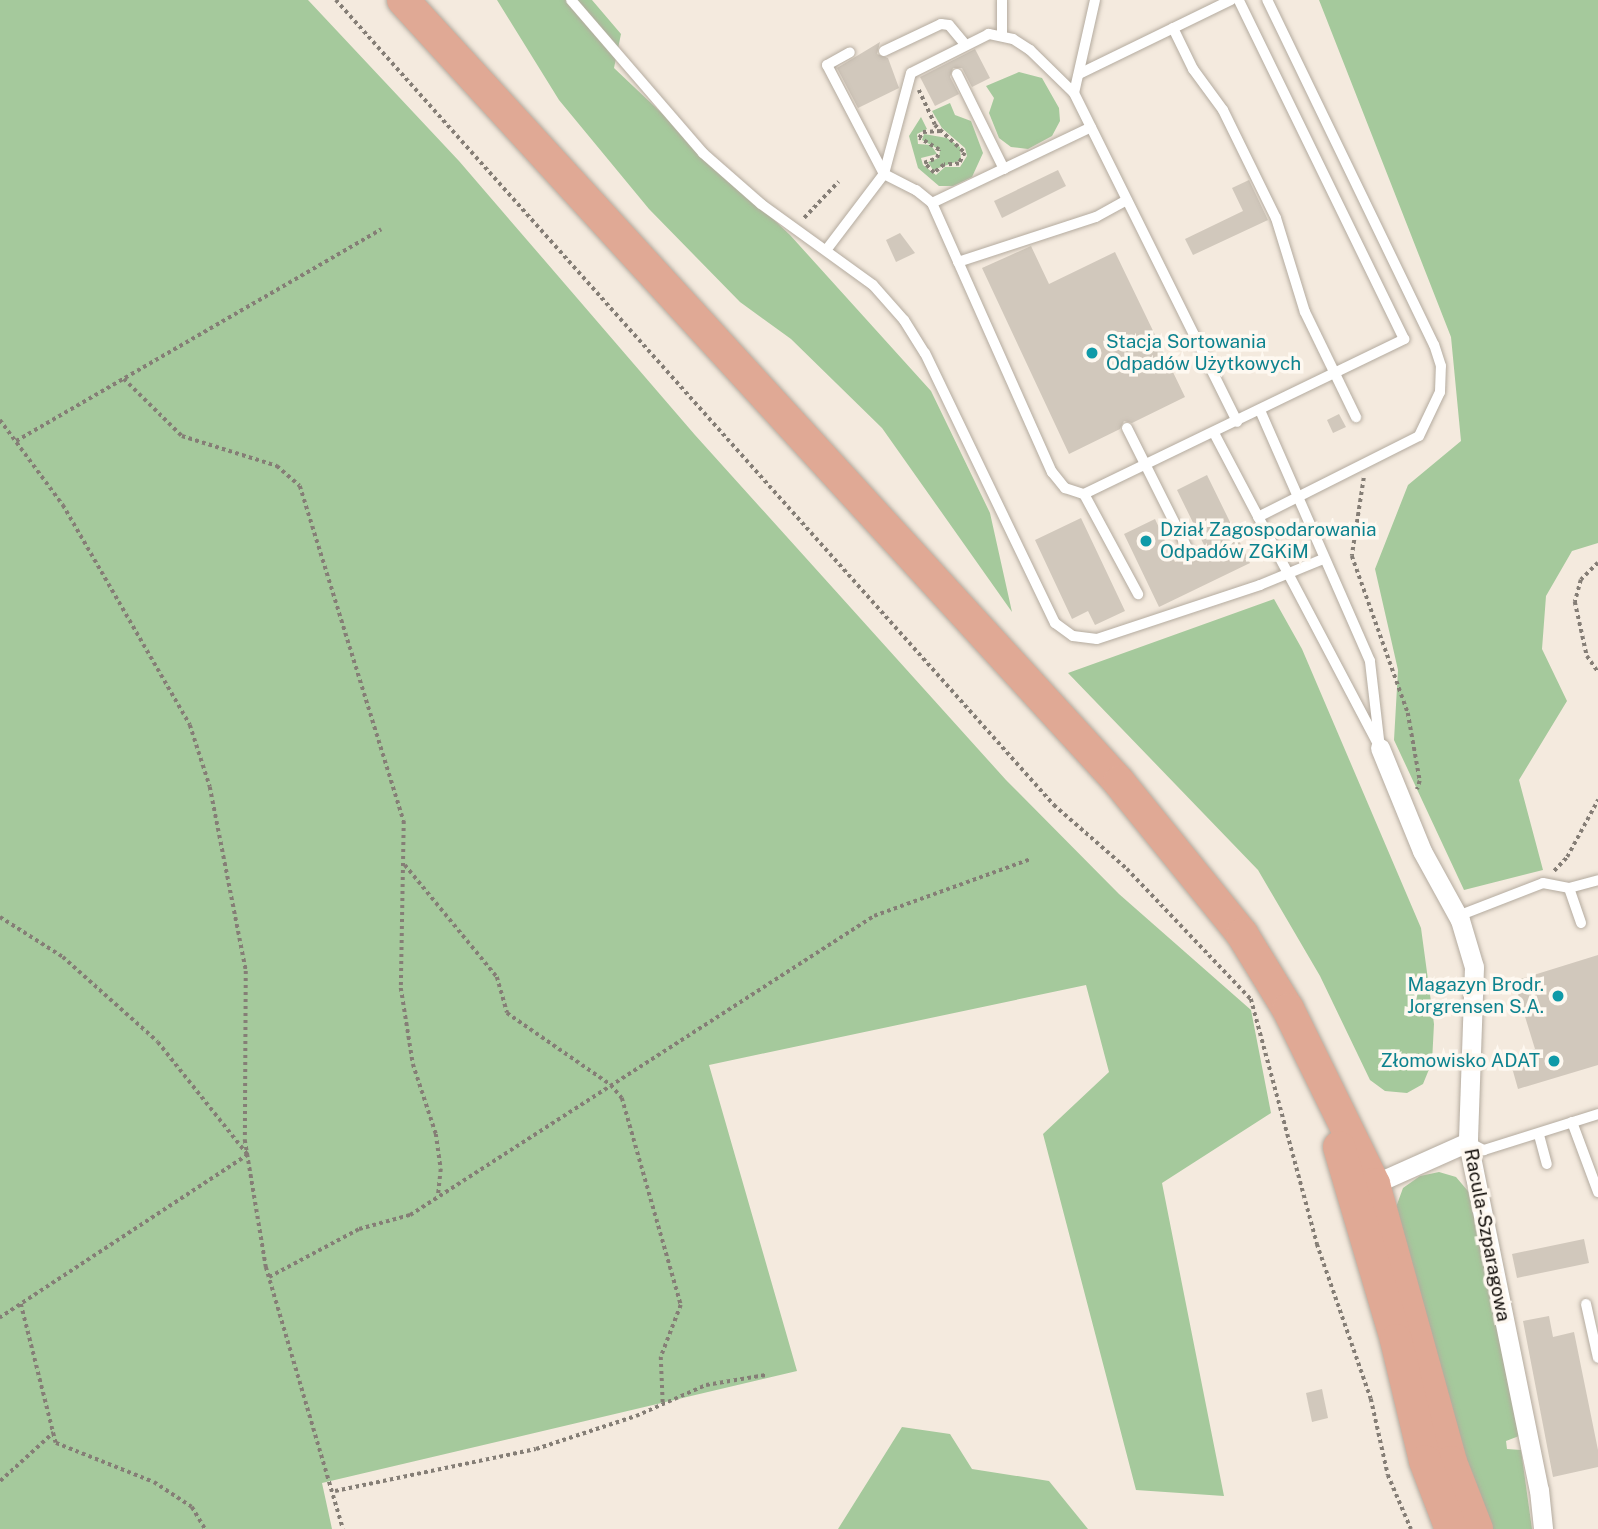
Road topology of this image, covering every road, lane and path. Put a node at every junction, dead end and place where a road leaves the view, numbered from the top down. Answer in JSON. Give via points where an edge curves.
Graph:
{"nodes":[{"id":1,"x":336,"y":0,"type":"edge"},
{"id":2,"x":403,"y":0,"type":"edge"},
{"id":3,"x":571,"y":0,"type":"edge"},
{"id":4,"x":1002,"y":0,"type":"edge"},
{"id":5,"x":1095,"y":0,"type":"edge"},
{"id":6,"x":1231,"y":0,"type":"edge"},
{"id":7,"x":1239,"y":0,"type":"edge"},
{"id":8,"x":1266,"y":0,"type":"edge"},
{"id":9,"x":1173,"y":28,"type":"junction"},
{"id":10,"x":1002,"y":35,"type":"junction"},
{"id":11,"x":966,"y":45,"type":"junction"},
{"id":12,"x":884,"y":51,"type":"dead end"},
{"id":13,"x":850,"y":52,"type":"dead end"},
{"id":14,"x":911,"y":72,"type":"junction"},
{"id":15,"x":957,"y":74,"type":"dead end"},
{"id":16,"x":1079,"y":74,"type":"junction"},
{"id":17,"x":1074,"y":93,"type":"junction"},
{"id":18,"x":1091,"y":127,"type":"junction"},
{"id":19,"x":940,"y":131,"type":"junction"},
{"id":20,"x":1004,"y":169,"type":"junction"},
{"id":21,"x":884,"y":174,"type":"junction"},
{"id":22,"x":838,"y":182,"type":"dead end"},
{"id":23,"x":1128,"y":200,"type":"junction"},
{"id":24,"x":932,"y":203,"type":"junction"},
{"id":25,"x":797,"y":228,"type":"junction"},
{"id":26,"x":381,"y":229,"type":"dead end"},
{"id":27,"x":827,"y":249,"type":"junction"},
{"id":28,"x":958,"y":262,"type":"junction"},
{"id":29,"x":1335,"y":373,"type":"junction"},
{"id":30,"x":124,"y":379,"type":"junction"},
{"id":31,"x":1260,"y":410,"type":"junction"},
{"id":32,"x":1356,"y":417,"type":"dead end"},
{"id":33,"x":0,"y":420,"type":"edge"},
{"id":34,"x":1237,"y":422,"type":"junction"},
{"id":35,"x":1127,"y":428,"type":"dead end"},
{"id":36,"x":1214,"y":433,"type":"junction"},
{"id":37,"x":16,"y":442,"type":"junction"},
{"id":38,"x":1146,"y":465,"type":"junction"},
{"id":39,"x":1366,"y":465,"type":"junction"},
{"id":40,"x":1084,"y":494,"type":"junction"},
{"id":41,"x":1300,"y":497,"type":"junction"},
{"id":42,"x":1258,"y":517,"type":"junction"},
{"id":43,"x":1189,"y":552,"type":"dead end"},
{"id":44,"x":1323,"y":559,"type":"junction"},
{"id":45,"x":1598,"y":563,"type":"edge"},
{"id":46,"x":1289,"y":574,"type":"junction"},
{"id":47,"x":1138,"y":594,"type":"dead end"},
{"id":48,"x":1598,"y":671,"type":"edge"},
{"id":49,"x":1380,"y":748,"type":"junction"},
{"id":50,"x":1598,"y":800,"type":"edge"},
{"id":51,"x":1406,"y":811,"type":"junction"},
{"id":52,"x":1031,"y":859,"type":"dead end"},
{"id":53,"x":405,"y":865,"type":"junction"},
{"id":54,"x":1598,"y":880,"type":"edge"},
{"id":55,"x":1543,"y":883,"type":"junction"},
{"id":56,"x":1569,"y":888,"type":"junction"},
{"id":57,"x":1458,"y":916,"type":"junction"},
{"id":58,"x":0,"y":917,"type":"edge"},
{"id":59,"x":1581,"y":923,"type":"dead end"},
{"id":60,"x":1318,"y":1071,"type":"junction"},
{"id":61,"x":611,"y":1085,"type":"junction"},
{"id":62,"x":1598,"y":1114,"type":"edge"},
{"id":63,"x":1572,"y":1122,"type":"junction"},
{"id":64,"x":1539,"y":1135,"type":"junction"},
{"id":65,"x":1468,"y":1142,"type":"junction"},
{"id":66,"x":248,"y":1155,"type":"junction"},
{"id":67,"x":1547,"y":1164,"type":"dead end"},
{"id":68,"x":1374,"y":1184,"type":"junction"},
{"id":69,"x":1598,"y":1192,"type":"edge"},
{"id":70,"x":438,"y":1196,"type":"junction"},
{"id":71,"x":269,"y":1277,"type":"junction"},
{"id":72,"x":21,"y":1304,"type":"junction"},
{"id":73,"x":1586,"y":1304,"type":"dead end"},
{"id":74,"x":0,"y":1318,"type":"edge"},
{"id":75,"x":1598,"y":1358,"type":"edge"},
{"id":76,"x":766,"y":1375,"type":"dead end"},
{"id":77,"x":663,"y":1404,"type":"junction"},
{"id":78,"x":53,"y":1433,"type":"junction"},
{"id":79,"x":0,"y":1481,"type":"edge"},
{"id":80,"x":335,"y":1491,"type":"junction"},
{"id":81,"x":205,"y":1529,"type":"edge"},
{"id":82,"x":344,"y":1529,"type":"edge"},
{"id":83,"x":1411,"y":1529,"type":"edge"},
{"id":84,"x":1451,"y":1529,"type":"edge"},
{"id":85,"x":1477,"y":1529,"type":"edge"},
{"id":86,"x":1543,"y":1529,"type":"edge"}],
"edges":[{"from":1,"to":83,"type":"path","via":[[1055,805],[1127,869],[1251,999],[1317,1244],[1371,1399],[1388,1475]]},
{"from":2,"to":60,"type":"main road","via":[[1169,839],[1242,934]]},
{"from":3,"to":25,"type":"lane","via":[[703,153]]},
{"from":4,"to":10,"type":"lane"},
{"from":5,"to":16,"type":"lane"},
{"from":6,"to":9,"type":"lane"},
{"from":7,"to":29,"type":"lane","via":[[1404,339]]},
{"from":8,"to":39,"type":"lane","via":[[1441,366],[1440,393],[1419,436]]},
{"from":9,"to":16,"type":"lane"},
{"from":9,"to":29,"type":"lane","via":[[1193,69],[1223,110],[1276,218],[1305,312]]},
{"from":10,"to":11,"type":"lane","via":[[989,34]]},
{"from":10,"to":17,"type":"lane","via":[[1030,50]]},
{"from":11,"to":12,"type":"lane","via":[[949,25],[941,24]]},
{"from":11,"to":14,"type":"lane"},
{"from":13,"to":21,"type":"lane","via":[[827,65]]},
{"from":14,"to":19,"type":"path"},
{"from":14,"to":21,"type":"lane"},
{"from":15,"to":20,"type":"lane"},
{"from":16,"to":17,"type":"lane"},
{"from":17,"to":18,"type":"lane"},
{"from":18,"to":20,"type":"lane"},
{"from":18,"to":23,"type":"lane"},
{"from":19,"to":19,"type":"path","via":[[962,146],[965,156],[959,164],[944,165],[934,173],[924,163],[937,158],[939,150],[919,138],[923,132]]},
{"from":20,"to":24,"type":"lane"},
{"from":21,"to":24,"type":"lane"},
{"from":21,"to":27,"type":"lane"},
{"from":22,"to":25,"type":"path"},
{"from":23,"to":28,"type":"lane","via":[[1096,217]]},
{"from":23,"to":34,"type":"lane"},
{"from":24,"to":28,"type":"lane"},
{"from":25,"to":27,"type":"lane"},
{"from":26,"to":30,"type":"path"},
{"from":27,"to":46,"type":"lane","via":[[873,285],[926,353],[1055,623],[1073,636],[1097,639]]},
{"from":28,"to":40,"type":"lane","via":[[1052,472],[1065,488]]},
{"from":29,"to":31,"type":"lane"},
{"from":29,"to":32,"type":"lane"},
{"from":30,"to":37,"type":"path"},
{"from":30,"to":53,"type":"path","via":[[182,436],[277,466],[300,486],[404,821]]},
{"from":31,"to":34,"type":"lane"},
{"from":31,"to":41,"type":"lane"},
{"from":33,"to":37,"type":"path"},
{"from":34,"to":36,"type":"lane"},
{"from":35,"to":38,"type":"lane"},
{"from":36,"to":38,"type":"lane"},
{"from":36,"to":42,"type":"lane"},
{"from":37,"to":66,"type":"path","via":[[63,505],[190,725],[210,787],[246,971]]},
{"from":38,"to":40,"type":"lane"},
{"from":38,"to":43,"type":"lane"},
{"from":39,"to":41,"type":"lane"},
{"from":39,"to":51,"type":"path","via":[[1352,556],[1408,713],[1420,781]]},
{"from":40,"to":47,"type":"lane"},
{"from":41,"to":42,"type":"lane"},
{"from":41,"to":44,"type":"lane"},
{"from":42,"to":46,"type":"lane"},
{"from":44,"to":46,"type":"lane"},
{"from":44,"to":49,"type":"lane","via":[[1370,661]]},
{"from":45,"to":48,"type":"path","via":[[1581,580],[1575,603],[1587,656]]},
{"from":46,"to":49,"type":"lane"},
{"from":49,"to":51,"type":"street","name":"Racula-Szparagowa"},
{"from":50,"to":55,"type":"path","via":[[1567,857]]},
{"from":51,"to":57,"type":"street","name":"Racula-Szparagowa"},
{"from":52,"to":61,"type":"path","via":[[874,916]]},
{"from":53,"to":61,"type":"path","via":[[497,977],[507,1013]]},
{"from":53,"to":70,"type":"path","via":[[401,988],[413,1064],[436,1134],[441,1169]]},
{"from":54,"to":56,"type":"lane"},
{"from":55,"to":56,"type":"lane"},
{"from":55,"to":57,"type":"lane"},
{"from":56,"to":59,"type":"lane"},
{"from":57,"to":65,"type":"street","name":"Racula-Szparagowa","via":[[1474,967],[1476,1000]]},
{"from":58,"to":66,"type":"path","via":[[63,957],[158,1042]]},
{"from":60,"to":68,"type":"main road"},
{"from":60,"to":84,"type":"main road","via":[[1396,1340],[1424,1461]]},
{"from":61,"to":70,"type":"path"},
{"from":61,"to":77,"type":"path","via":[[622,1098],[638,1144],[681,1305],[662,1357]]},
{"from":62,"to":63,"type":"lane"},
{"from":63,"to":64,"type":"lane"},
{"from":63,"to":69,"type":"lane"},
{"from":64,"to":65,"type":"lane","via":[[1484,1150]]},
{"from":64,"to":67,"type":"lane"},
{"from":65,"to":68,"type":"street"},
{"from":65,"to":86,"type":"street","name":"Racula-Szparagowa"},
{"from":66,"to":71,"type":"path"},
{"from":66,"to":72,"type":"path"},
{"from":68,"to":85,"type":"main road","via":[[1451,1462]]},
{"from":70,"to":71,"type":"path","via":[[410,1214],[359,1229]]},
{"from":71,"to":80,"type":"path"},
{"from":72,"to":74,"type":"path"},
{"from":72,"to":78,"type":"path"},
{"from":73,"to":75,"type":"lane"},
{"from":76,"to":77,"type":"path","via":[[706,1385]]},
{"from":77,"to":80,"type":"path","via":[[536,1449]]},
{"from":78,"to":79,"type":"path"},
{"from":78,"to":81,"type":"path","via":[[56,1443],[154,1482],[192,1507]]},
{"from":80,"to":82,"type":"path"}]}
